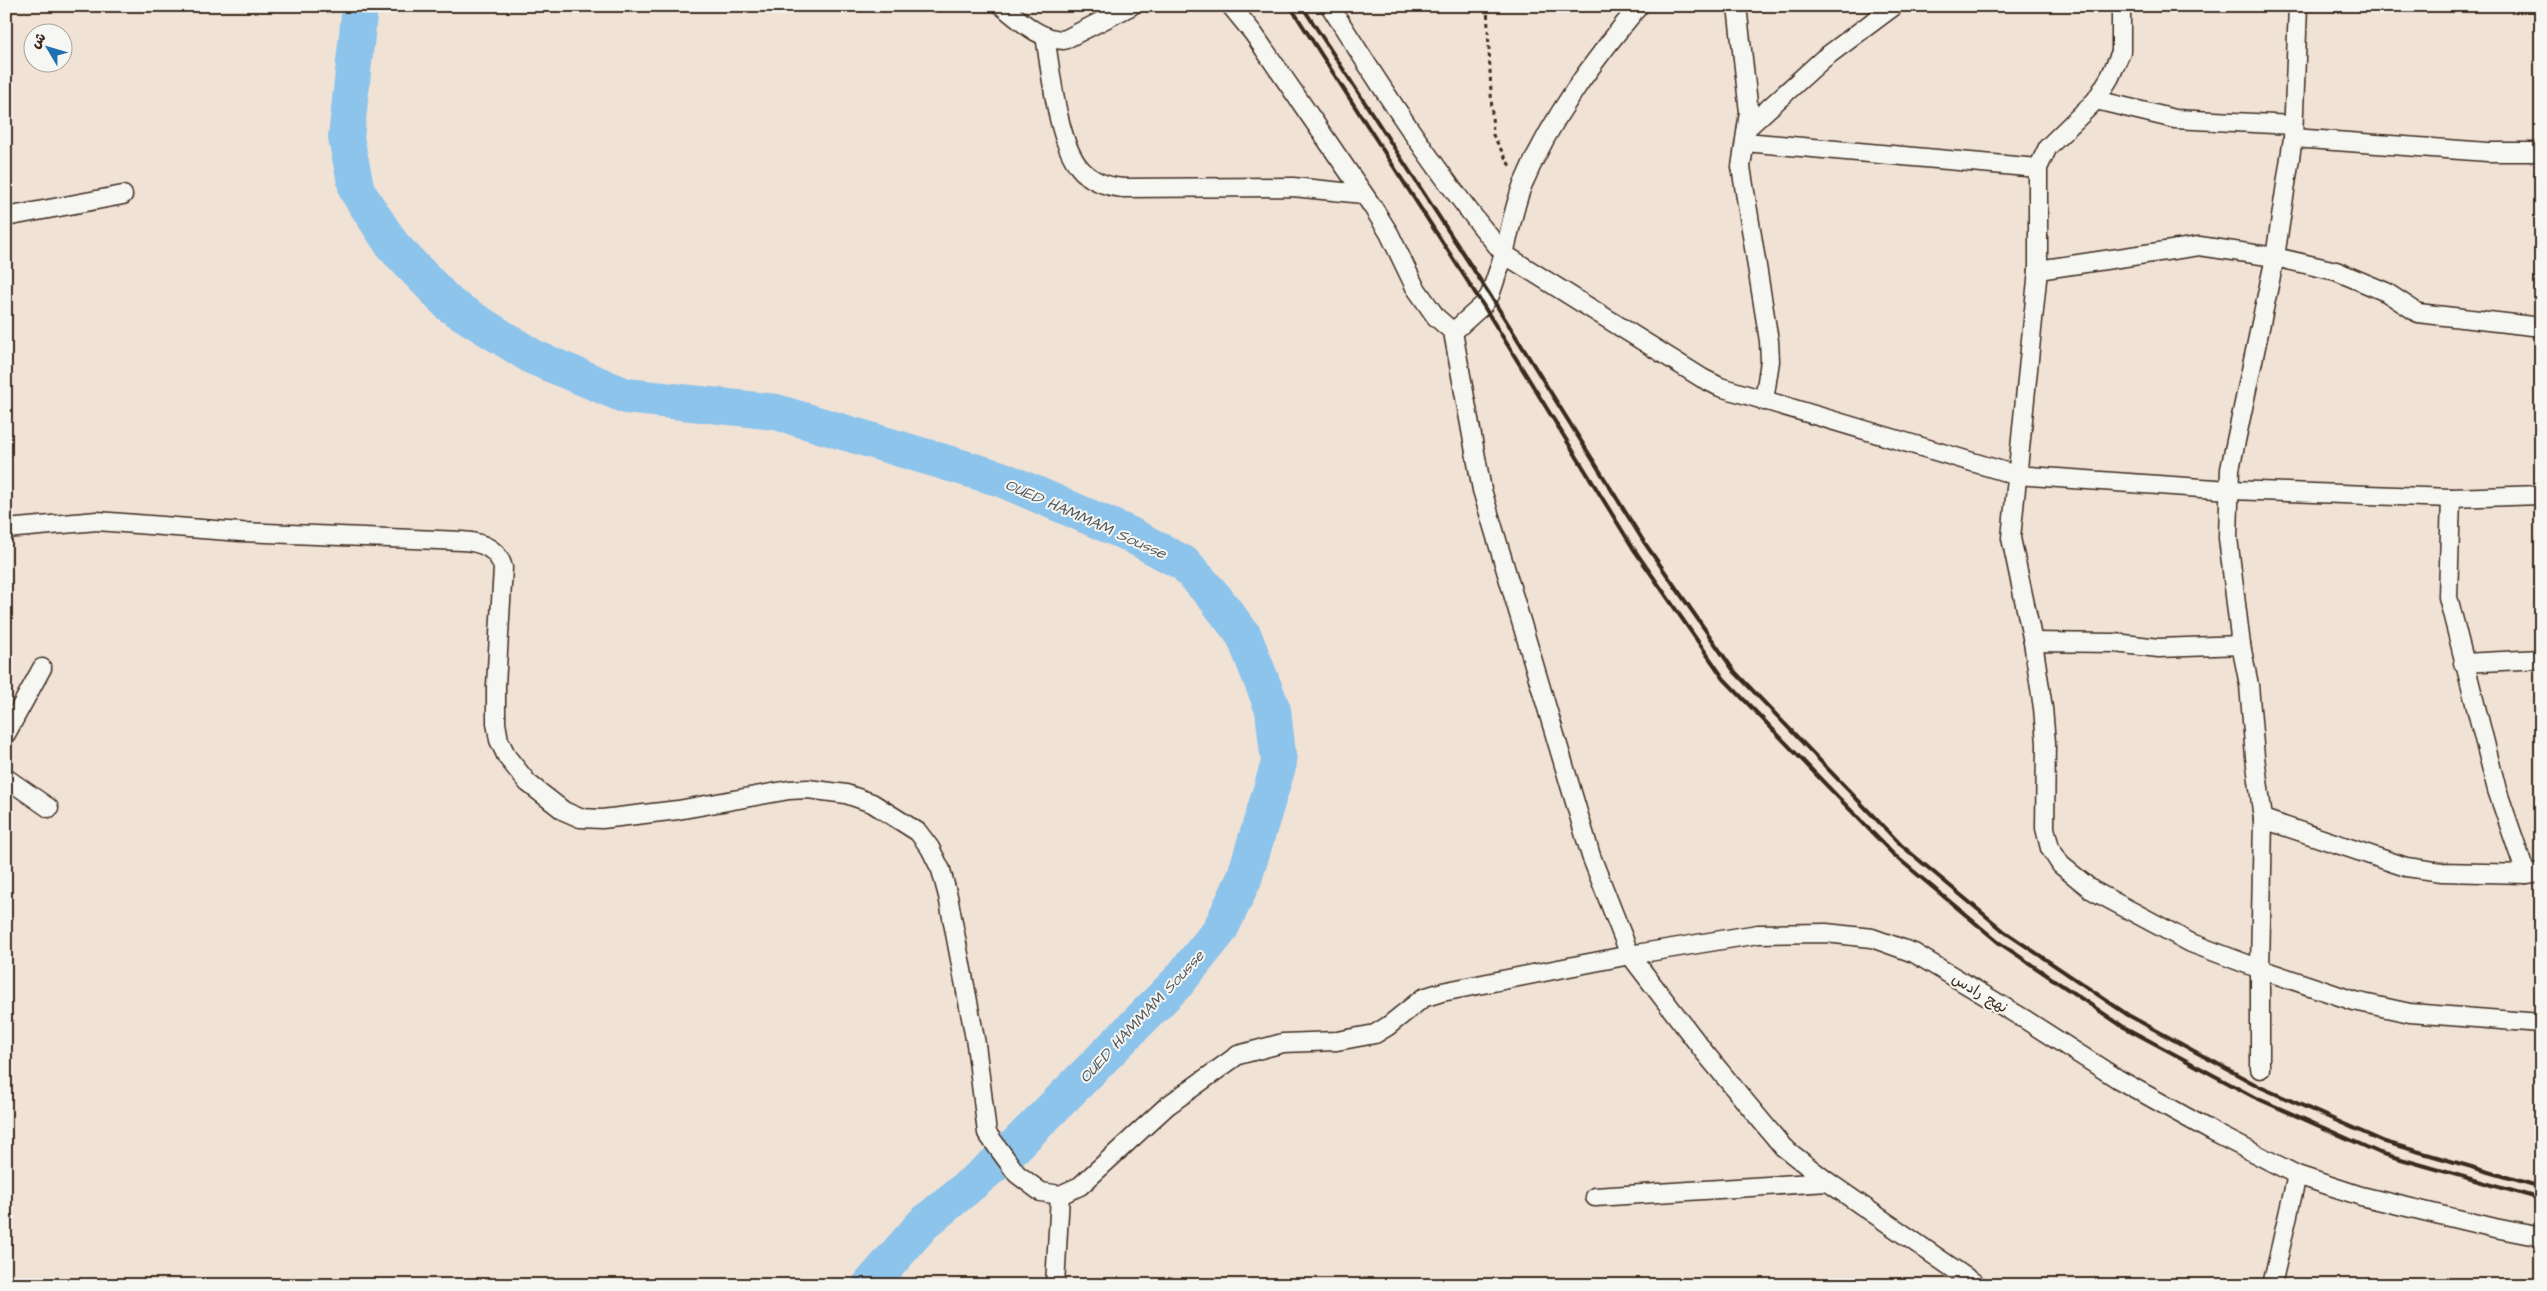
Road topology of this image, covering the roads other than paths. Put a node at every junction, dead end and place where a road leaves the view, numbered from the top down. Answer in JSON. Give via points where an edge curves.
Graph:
{"nodes":[{"id":1,"x":1002,"y":6,"type":"edge"},
{"id":2,"x":1131,"y":6,"type":"edge"},
{"id":3,"x":1231,"y":6,"type":"edge"},
{"id":4,"x":1330,"y":6,"type":"edge"},
{"id":5,"x":1639,"y":6,"type":"edge"},
{"id":6,"x":1737,"y":6,"type":"edge"},
{"id":7,"x":1894,"y":6,"type":"edge"},
{"id":8,"x":2121,"y":6,"type":"edge"},
{"id":9,"x":2298,"y":6,"type":"edge"},
{"id":10,"x":1045,"y":36,"type":"junction"},
{"id":11,"x":2096,"y":100,"type":"junction"},
{"id":12,"x":2293,"y":132,"type":"junction"},
{"id":13,"x":1746,"y":135,"type":"junction"},
{"id":14,"x":2541,"y":152,"type":"edge"},
{"id":15,"x":2038,"y":168,"type":"junction"},
{"id":16,"x":124,"y":194,"type":"dead end"},
{"id":17,"x":1363,"y":194,"type":"junction"},
{"id":18,"x":6,"y":217,"type":"edge"},
{"id":19,"x":1504,"y":254,"type":"junction"},
{"id":20,"x":2275,"y":257,"type":"junction"},
{"id":21,"x":2038,"y":270,"type":"junction"},
{"id":22,"x":2541,"y":327,"type":"edge"},
{"id":23,"x":1452,"y":332,"type":"junction"},
{"id":24,"x":1764,"y":401,"type":"junction"},
{"id":25,"x":2016,"y":475,"type":"junction"},
{"id":26,"x":2230,"y":490,"type":"junction"},
{"id":27,"x":2541,"y":495,"type":"edge"},
{"id":28,"x":2451,"y":498,"type":"junction"},
{"id":29,"x":6,"y":529,"type":"edge"},
{"id":30,"x":2033,"y":642,"type":"junction"},
{"id":31,"x":2241,"y":645,"type":"junction"},
{"id":32,"x":2541,"y":659,"type":"edge"},
{"id":33,"x":2463,"y":663,"type":"junction"},
{"id":34,"x":42,"y":668,"type":"dead end"},
{"id":35,"x":6,"y":734,"type":"edge"},
{"id":36,"x":6,"y":778,"type":"edge"},
{"id":37,"x":49,"y":808,"type":"dead end"},
{"id":38,"x":2263,"y":819,"type":"junction"},
{"id":39,"x":2533,"y":873,"type":"edge"},
{"id":40,"x":1630,"y":955,"type":"junction"},
{"id":41,"x":2260,"y":969,"type":"junction"},
{"id":42,"x":2541,"y":1023,"type":"edge"},
{"id":43,"x":2260,"y":1069,"type":"dead end"},
{"id":44,"x":2297,"y":1175,"type":"junction"},
{"id":45,"x":1828,"y":1182,"type":"junction"},
{"id":46,"x":1060,"y":1195,"type":"junction"},
{"id":47,"x":1595,"y":1197,"type":"dead end"},
{"id":48,"x":2541,"y":1237,"type":"edge"},
{"id":49,"x":1055,"y":1285,"type":"edge"},
{"id":50,"x":1977,"y":1285,"type":"edge"},
{"id":51,"x":2272,"y":1285,"type":"edge"}],
"edges":[{"from":1,"to":10,"type":"street"},
{"from":2,"to":10,"type":"street","via":[[1064,40]]},
{"from":3,"to":17,"type":"street"},
{"from":4,"to":19,"type":"street","via":[[1386,94],[1474,218]]},
{"from":5,"to":19,"type":"street","via":[[1597,56],[1557,116],[1522,186]]},
{"from":6,"to":13,"type":"street","via":[[1749,112]]},
{"from":7,"to":13,"type":"street","via":[[1823,59]]},
{"from":8,"to":11,"type":"street","via":[[2121,52]]},
{"from":9,"to":12,"type":"street"},
{"from":10,"to":17,"type":"street","via":[[1067,147],[1078,166],[1098,182],[1123,188],[1293,187]]},
{"from":11,"to":12,"type":"street","via":[[2175,119]]},
{"from":11,"to":15,"type":"street","via":[[2048,147]]},
{"from":12,"to":14,"type":"street","via":[[2488,152]]},
{"from":12,"to":20,"type":"street"},
{"from":13,"to":15,"type":"street"},
{"from":13,"to":24,"type":"street","via":[[1741,168],[1769,341],[1770,361]]},
{"from":15,"to":21,"type":"street"},
{"from":16,"to":18,"type":"street"},
{"from":17,"to":23,"type":"street","via":[[1389,233],[1418,293]]},
{"from":19,"to":23,"type":"street","via":[[1483,306]]},
{"from":19,"to":24,"type":"street","via":[[1702,378],[1720,388]]},
{"from":20,"to":21,"type":"street","via":[[2199,246]]},
{"from":20,"to":22,"type":"street","via":[[2336,271],[2386,292],[2418,314]]},
{"from":20,"to":26,"type":"street","via":[[2230,469]]},
{"from":21,"to":25,"type":"street"},
{"from":23,"to":40,"type":"street","via":[[1482,490],[1591,856]]},
{"from":24,"to":25,"type":"street"},
{"from":25,"to":26,"type":"street"},
{"from":25,"to":30,"type":"street","via":[[2011,538]]},
{"from":26,"to":28,"type":"street"},
{"from":26,"to":31,"type":"street","via":[[2228,538]]},
{"from":27,"to":28,"type":"street"},
{"from":28,"to":33,"type":"street","via":[[2448,597]]},
{"from":29,"to":46,"type":"street","via":[[116,521],[241,532],[462,541],[491,549],[498,555],[503,568],[496,685],[499,740],[507,757],[528,783],[559,807],[580,818],[602,819],[808,789],[846,794],[872,803],[918,832],[930,848],[948,896],[976,1044],[987,1133],[1018,1174],[1041,1192]]},
{"from":30,"to":31,"type":"street","via":[[2115,643],[2159,648]]},
{"from":30,"to":41,"type":"street","via":[[2046,743],[2045,828],[2050,848],[2061,866],[2092,890],[2192,943]]},
{"from":31,"to":38,"type":"street","via":[[2249,685]]},
{"from":32,"to":33,"type":"street"},
{"from":33,"to":39,"type":"street","via":[[2497,790]]},
{"from":34,"to":35,"type":"street"},
{"from":36,"to":37,"type":"street"},
{"from":38,"to":39,"type":"street","via":[[2406,867],[2442,872]]},
{"from":38,"to":41,"type":"street"},
{"from":40,"to":44,"type":"street","name":"نهج رادس","via":[[1758,934],[1826,933],[1872,938],[1914,953],[2118,1079]]},
{"from":40,"to":45,"type":"street","via":[[1783,1147]]},
{"from":40,"to":46,"type":"street","name":"نهج رادس","via":[[1433,994],[1375,1034],[1337,1041],[1283,1043],[1238,1055],[1167,1106],[1080,1186]]},
{"from":41,"to":42,"type":"street","via":[[2354,1001],[2410,1013]]},
{"from":41,"to":43,"type":"street"},
{"from":44,"to":48,"type":"street","name":"نهج رادس","via":[[2361,1196]]},
{"from":44,"to":51,"type":"street"},
{"from":45,"to":47,"type":"street"},
{"from":45,"to":50,"type":"street"},
{"from":46,"to":49,"type":"street"}]}
